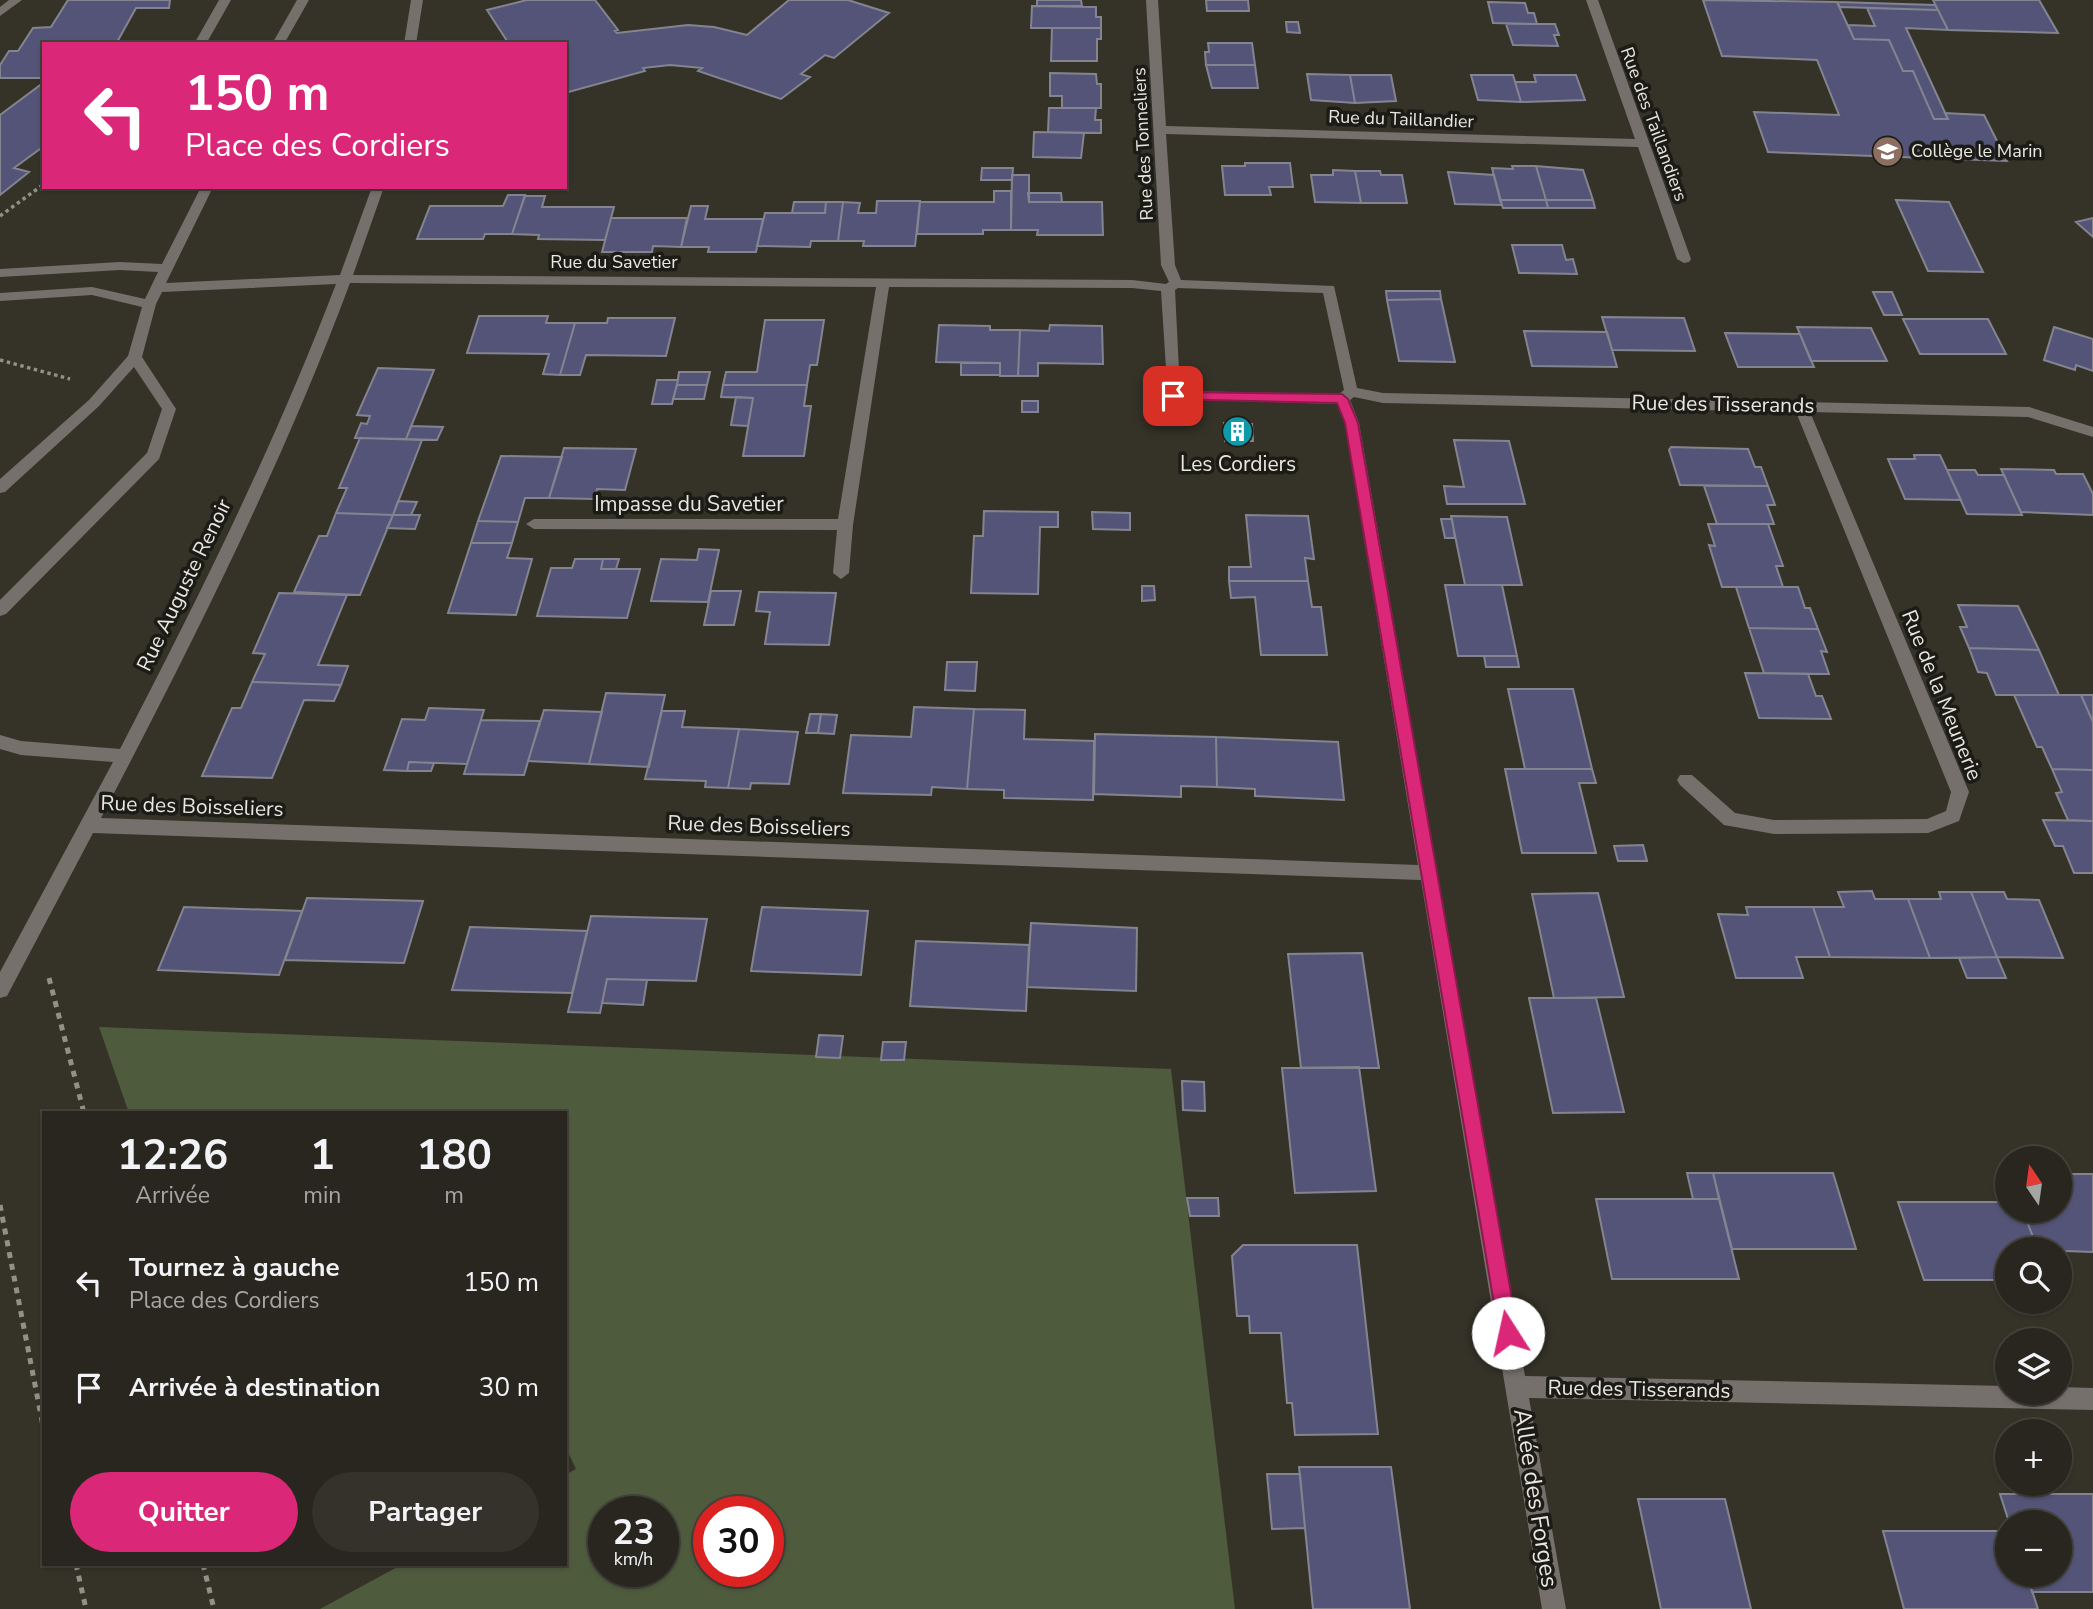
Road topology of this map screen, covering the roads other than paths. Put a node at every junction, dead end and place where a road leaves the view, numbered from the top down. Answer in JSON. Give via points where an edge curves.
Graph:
{"nodes":[{"id":1,"x":16,"y":0,"type":"edge"},
{"id":2,"x":225,"y":0,"type":"edge"},
{"id":3,"x":303,"y":0,"type":"edge"},
{"id":4,"x":417,"y":0,"type":"edge"},
{"id":5,"x":1152,"y":0,"type":"edge"},
{"id":6,"x":1592,"y":0,"type":"edge"},
{"id":7,"x":0,"y":13,"type":"edge"},
{"id":8,"x":201,"y":42,"type":"edge"},
{"id":9,"x":279,"y":42,"type":"edge"},
{"id":10,"x":410,"y":42,"type":"edge"},
{"id":11,"x":1160,"y":130,"type":"junction"},
{"id":12,"x":1642,"y":143,"type":"junction"},
{"id":13,"x":206,"y":189,"type":"edge"},
{"id":14,"x":377,"y":189,"type":"edge"},
{"id":15,"x":1684,"y":259,"type":"dead end"},
{"id":16,"x":168,"y":268,"type":"junction"},
{"id":17,"x":0,"y":273,"type":"edge"},
{"id":18,"x":345,"y":279,"type":"junction"},
{"id":19,"x":883,"y":283,"type":"junction"},
{"id":20,"x":1172,"y":286,"type":"junction"},
{"id":21,"x":158,"y":288,"type":"junction"},
{"id":22,"x":0,"y":297,"type":"edge"},
{"id":23,"x":149,"y":304,"type":"junction"},
{"id":24,"x":135,"y":357,"type":"junction"},
{"id":25,"x":1346,"y":395,"type":"junction"},
{"id":26,"x":1800,"y":405,"type":"junction"},
{"id":27,"x":2093,"y":432,"type":"edge"},
{"id":28,"x":0,"y":488,"type":"edge"},
{"id":29,"x":534,"y":524,"type":"dead end"},
{"id":30,"x":845,"y":525,"type":"junction"},
{"id":31,"x":841,"y":573,"type":"dead end"},
{"id":32,"x":0,"y":610,"type":"edge"},
{"id":33,"x":0,"y":742,"type":"edge"},
{"id":34,"x":126,"y":756,"type":"junction"},
{"id":35,"x":1686,"y":780,"type":"dead end"},
{"id":36,"x":87,"y":825,"type":"junction"},
{"id":37,"x":1429,"y":873,"type":"junction"},
{"id":38,"x":0,"y":990,"type":"edge"},
{"id":39,"x":1518,"y":1387,"type":"junction"},
{"id":40,"x":2093,"y":1399,"type":"edge"},
{"id":41,"x":1554,"y":1609,"type":"edge"}],
"edges":[{"from":1,"to":7,"type":"street"},
{"from":2,"to":8,"type":"street"},
{"from":3,"to":9,"type":"street"},
{"from":4,"to":10,"type":"street"},
{"from":5,"to":11,"type":"street","name":"Rue des Tonneliers"},
{"from":6,"to":12,"type":"street","name":"Rue des Taillandiers"},
{"from":11,"to":12,"type":"street","name":"Rue du Taillandier"},
{"from":11,"to":20,"type":"street","name":"Rue des Tonneliers"},
{"from":12,"to":15,"type":"street","name":"Rue des Taillandiers"},
{"from":13,"to":16,"type":"street"},
{"from":14,"to":18,"type":"street","name":"Rue Auguste Renoir"},
{"from":16,"to":17,"type":"street"},
{"from":16,"to":21,"type":"street"},
{"from":18,"to":19,"type":"street","name":"Rue du Savetier"},
{"from":18,"to":21,"type":"street","name":"Rue du Savetier"},
{"from":18,"to":34,"type":"street","name":"Rue Auguste Renoir","via":[[280,438]]},
{"from":19,"to":20,"type":"street","name":"Rue du Savetier"},
{"from":19,"to":30,"type":"street"},
{"from":20,"to":25,"type":"street","name":"Rue du Savetier","via":[[1329,289]]},
{"from":20,"to":25,"type":"street","name":"Rue des Tonneliers","via":[[1173,396]]},
{"from":21,"to":23,"type":"street"},
{"from":22,"to":23,"type":"street","via":[[92,291]]},
{"from":23,"to":24,"type":"street"},
{"from":24,"to":28,"type":"street"},
{"from":24,"to":32,"type":"street","via":[[169,410],[154,455]]},
{"from":25,"to":26,"type":"street","name":"Rue des Tisserands"},
{"from":25,"to":37,"type":"street","name":"Rue des Tisserands"},
{"from":26,"to":27,"type":"street","name":"Rue des Tisserands","via":[[2029,412]]},
{"from":26,"to":35,"type":"street","name":"Rue de la Meunerie","via":[[1959,792],[1953,816],[1928,826],[1774,827],[1730,820]]},
{"from":29,"to":30,"type":"street","name":"Impasse du Savetier"},
{"from":30,"to":31,"type":"street"},
{"from":33,"to":34,"type":"street","via":[[21,748]]},
{"from":34,"to":36,"type":"street","name":"Rue Auguste Renoir"},
{"from":36,"to":37,"type":"street","name":"Rue des Boisseliers"},
{"from":36,"to":38,"type":"street","name":"Rue Auguste Renoir"},
{"from":37,"to":39,"type":"street","name":"Rue des Tisserands"},
{"from":39,"to":40,"type":"street","name":"Rue des Tisserands"},
{"from":39,"to":41,"type":"street","name":"Allée des Forges"}]}
